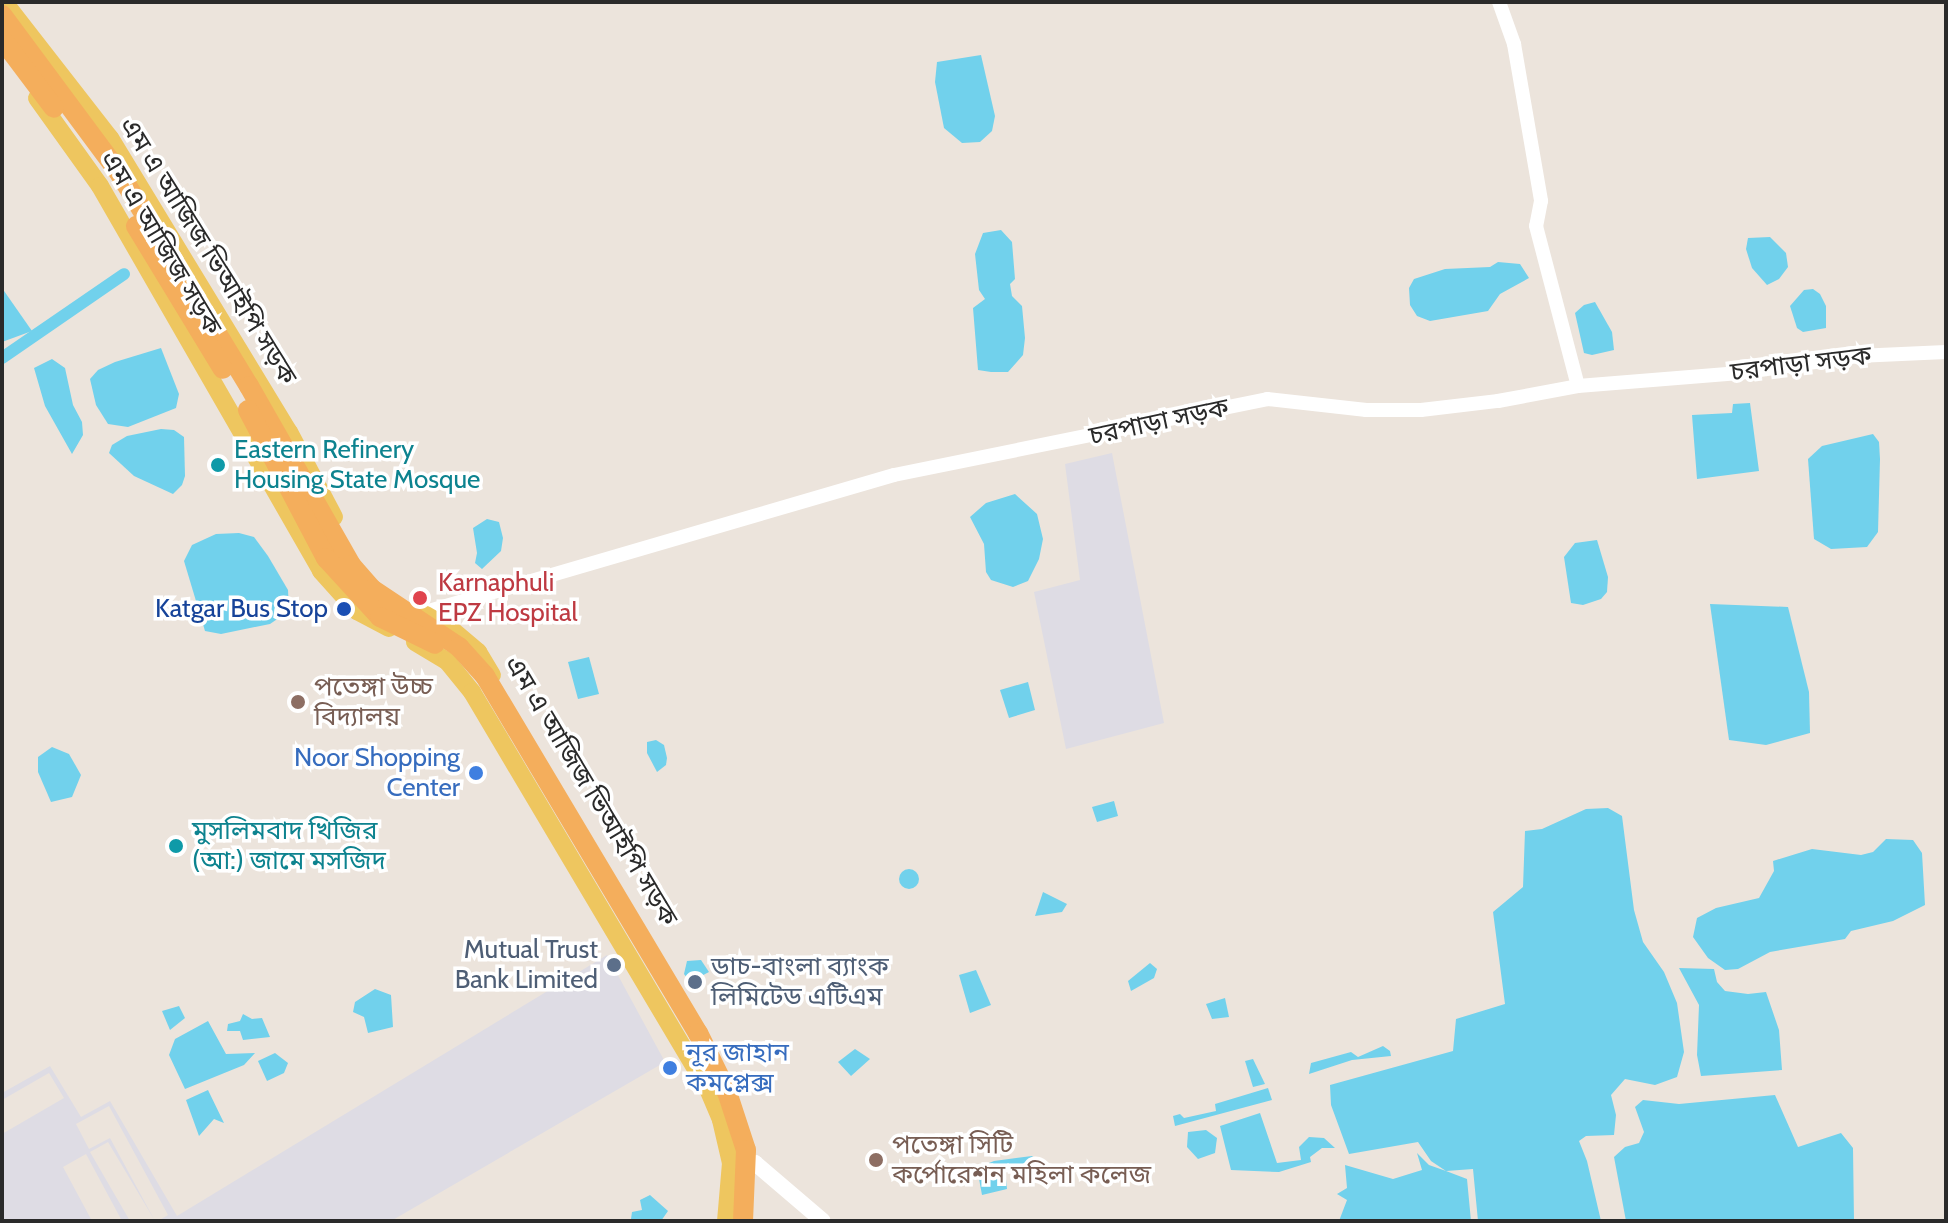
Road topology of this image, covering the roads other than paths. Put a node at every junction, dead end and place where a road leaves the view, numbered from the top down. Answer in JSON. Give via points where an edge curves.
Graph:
{"nodes":[{"id":1,"x":4,"y":2,"type":"edge"},
{"id":2,"x":1499,"y":2,"type":"edge"},
{"id":3,"x":2,"y":15,"type":"edge"},
{"id":4,"x":2,"y":39,"type":"edge"},
{"id":5,"x":2,"y":51,"type":"edge"},
{"id":6,"x":1946,"y":352,"type":"edge"},
{"id":7,"x":1578,"y":386,"type":"junction"},
{"id":8,"x":420,"y":611,"type":"junction"},
{"id":9,"x":375,"y":623,"type":"joint"},
{"id":10,"x":396,"y":630,"type":"junction"},
{"id":11,"x":741,"y":1163,"type":"junction"},
{"id":12,"x":726,"y":1221,"type":"edge"},
{"id":13,"x":734,"y":1221,"type":"edge"},
{"id":14,"x":743,"y":1221,"type":"edge"},
{"id":15,"x":750,"y":1221,"type":"edge"},
{"id":16,"x":823,"y":1221,"type":"edge"}],
"edges":[{"from":1,"to":8,"type":"main road","name":"এম এ আজিজ ভিআইপি সড়ক","via":[[110,138],[289,432],[357,557],[377,582]]},
{"from":2,"to":7,"type":"street","via":[[1514,44],[1541,201],[1536,226]]},
{"from":3,"to":14,"type":"highway","via":[[128,188],[351,565],[372,589],[459,647],[485,676],[698,1033],[727,1092],[746,1150]]},
{"from":4,"to":11,"type":"highway","via":[[109,182],[237,392],[326,558],[380,617],[434,643],[473,680],[717,1090]]},
{"from":5,"to":9,"type":"main road","name":"এম এ আজিজ সড়ক","via":[[100,186],[321,571]]},
{"from":6,"to":7,"type":"street","name":"চরপাড়া সড়ক","via":[[1857,356],[1739,373]]},
{"from":7,"to":8,"type":"street","name":"চরপাড়া সড়ক","via":[[1421,410],[1267,399],[894,475]]},
{"from":8,"to":10,"type":"street","name":"চরপাড়া সড়ক"},
{"from":8,"to":11,"type":"main road","name":"এম এ আজিজ ভিআইপি সড়ক","via":[[478,652],[714,1049],[734,1090]]},
{"from":9,"to":10,"type":"main road","name":"এম এ আজিজ ভিআইপি সড়ক"},
{"from":10,"to":11,"type":"main road","name":"এম এ আজিজ ভিআইপি সড়ক","via":[[447,661],[493,725],[708,1089]]},
{"from":11,"to":12,"type":"main road","name":"এম এ আজিজ ভিআইপি সড়ক"},
{"from":11,"to":13,"type":"highway"},
{"from":11,"to":15,"type":"main road","name":"এম এ আজিজ ভিআইপি সড়ক"},
{"from":11,"to":16,"type":"main road"}]}
